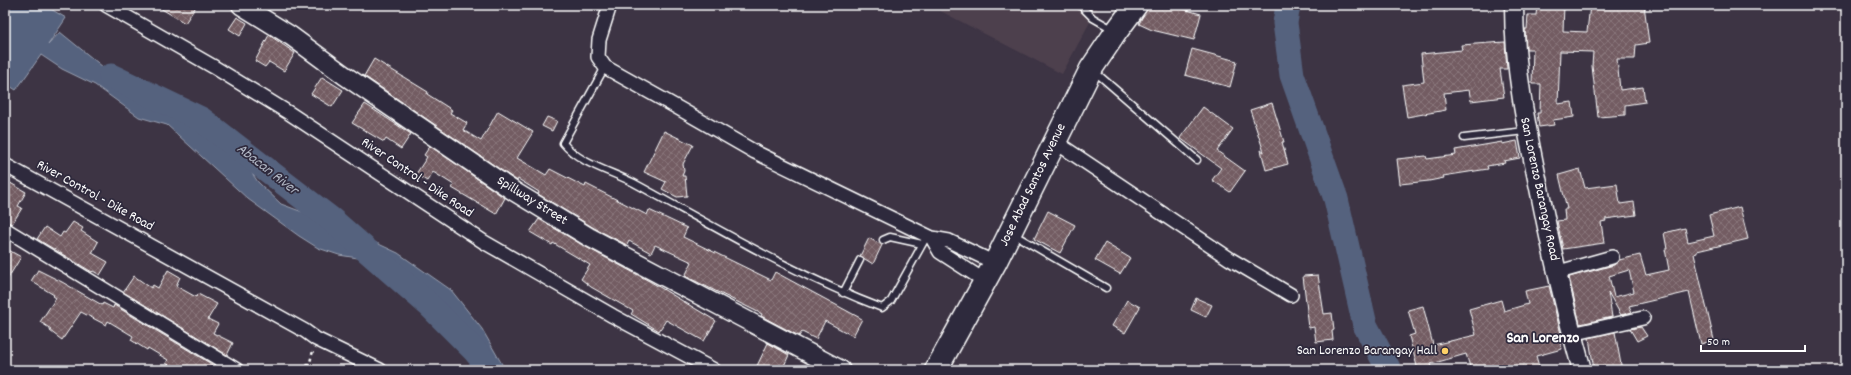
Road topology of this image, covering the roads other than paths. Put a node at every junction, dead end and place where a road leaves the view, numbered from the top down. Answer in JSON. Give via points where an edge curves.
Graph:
{"nodes":[{"id":1,"x":106,"y":5,"type":"edge"},
{"id":2,"x":241,"y":5,"type":"edge"},
{"id":3,"x":610,"y":5,"type":"edge"},
{"id":4,"x":1080,"y":5,"type":"edge"},
{"id":5,"x":1136,"y":5,"type":"edge"},
{"id":6,"x":1514,"y":5,"type":"edge"},
{"id":7,"x":1116,"y":32,"type":"junction"},
{"id":8,"x":604,"y":67,"type":"junction"},
{"id":9,"x":1091,"y":69,"type":"junction"},
{"id":10,"x":1527,"y":131,"type":"junction"},
{"id":11,"x":1464,"y":138,"type":"dead end"},
{"id":12,"x":1054,"y":141,"type":"junction"},
{"id":13,"x":1197,"y":160,"type":"dead end"},
{"id":14,"x":5,"y":165,"type":"edge"},
{"id":15,"x":5,"y":229,"type":"edge"},
{"id":16,"x":1010,"y":232,"type":"junction"},
{"id":17,"x":883,"y":240,"type":"dead end"},
{"id":18,"x":927,"y":240,"type":"junction"},
{"id":19,"x":1612,"y":257,"type":"dead end"},
{"id":20,"x":860,"y":260,"type":"dead end"},
{"id":21,"x":1556,"y":271,"type":"junction"},
{"id":22,"x":990,"y":272,"type":"junction"},
{"id":23,"x":1106,"y":288,"type":"dead end"},
{"id":24,"x":843,"y":293,"type":"junction"},
{"id":25,"x":1291,"y":295,"type":"dead end"},
{"id":26,"x":1643,"y":318,"type":"dead end"},
{"id":27,"x":1572,"y":334,"type":"junction"},
{"id":28,"x":237,"y":370,"type":"edge"},
{"id":29,"x":380,"y":370,"type":"edge"},
{"id":30,"x":714,"y":370,"type":"edge"},
{"id":31,"x":841,"y":370,"type":"edge"},
{"id":32,"x":936,"y":370,"type":"edge"},
{"id":33,"x":1582,"y":370,"type":"edge"}],
"edges":[{"from":1,"to":30,"type":"street","name":"River Control - Dike Road","via":[[296,118],[484,242]]},
{"from":2,"to":31,"type":"street","name":"Spillway Street","via":[[291,36],[515,192],[589,237]]},
{"from":3,"to":8,"type":"street","via":[[599,40],[598,57]]},
{"from":4,"to":7,"type":"lane","via":[[1093,18]]},
{"from":5,"to":7,"type":"highway","name":"Jose Abad Santos Avenue"},
{"from":6,"to":10,"type":"street","name":"San Lorenzo Barangay Road","via":[[1519,86]]},
{"from":7,"to":9,"type":"highway","name":"Jose Abad Santos Avenue"},
{"from":8,"to":18,"type":"street","via":[[755,152]]},
{"from":8,"to":24,"type":"lane","via":[[564,143],[568,149]]},
{"from":9,"to":12,"type":"highway","name":"Jose Abad Santos Avenue"},
{"from":9,"to":13,"type":"lane"},
{"from":10,"to":11,"type":"lane"},
{"from":10,"to":21,"type":"street","name":"San Lorenzo Barangay Road"},
{"from":12,"to":16,"type":"highway","name":"Jose Abad Santos Avenue"},
{"from":12,"to":25,"type":"street","via":[[1230,259]]},
{"from":14,"to":29,"type":"street","name":"River Control - Dike Road","via":[[305,330],[316,339]]},
{"from":15,"to":28,"type":"street"},
{"from":16,"to":22,"type":"highway","name":"Jose Abad Santos Avenue"},
{"from":16,"to":23,"type":"lane"},
{"from":17,"to":18,"type":"lane","via":[[890,237]]},
{"from":18,"to":22,"type":"street","via":[[940,252]]},
{"from":18,"to":22,"type":"street","via":[[949,241]]},
{"from":18,"to":24,"type":"lane","via":[[891,301],[882,308]]},
{"from":19,"to":21,"type":"street"},
{"from":20,"to":24,"type":"lane"},
{"from":21,"to":27,"type":"street","name":"San Lorenzo Barangay Road"},
{"from":22,"to":32,"type":"highway","name":"Jose Abad Santos Avenue"},
{"from":26,"to":27,"type":"street"},
{"from":27,"to":33,"type":"street","name":"San Lorenzo Barangay Road"}]}
